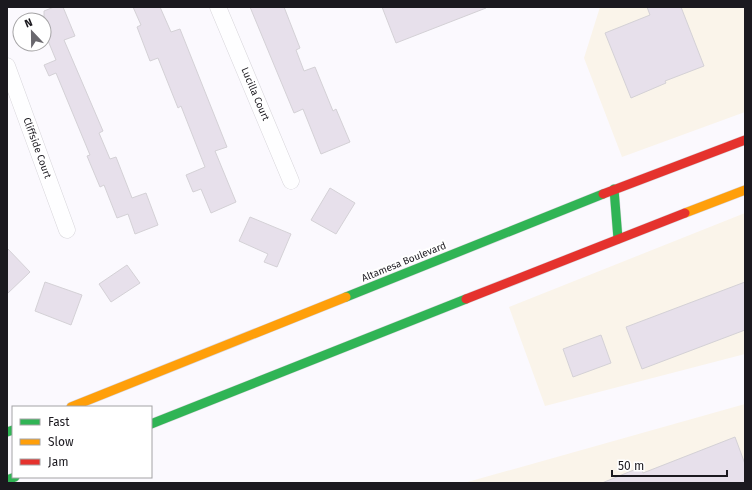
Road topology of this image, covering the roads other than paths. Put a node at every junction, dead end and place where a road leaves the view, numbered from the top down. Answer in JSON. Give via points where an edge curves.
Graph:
{"nodes":[{"id":1,"x":218,"y":7,"type":"edge"},
{"id":2,"x":7,"y":66,"type":"edge"},
{"id":3,"x":745,"y":140,"type":"edge"},
{"id":4,"x":292,"y":181,"type":"dead end"},
{"id":5,"x":614,"y":189,"type":"junction"},
{"id":6,"x":745,"y":190,"type":"edge"},
{"id":7,"x":67,"y":230,"type":"dead end"},
{"id":8,"x":618,"y":238,"type":"junction"},
{"id":9,"x":73,"y":406,"type":"edge"},
{"id":10,"x":152,"y":424,"type":"edge"}],
"edges":[{"from":1,"to":4,"type":"street","name":"Lucilla Court"},
{"from":2,"to":7,"type":"street","name":"Cliffside Court"},
{"from":3,"to":5,"type":"main road","name":"Altamesa Boulevard"},
{"from":5,"to":8,"type":"main road"},
{"from":5,"to":9,"type":"main road","name":"Altamesa Boulevard"},
{"from":6,"to":8,"type":"main road"},
{"from":8,"to":10,"type":"main road"}]}
